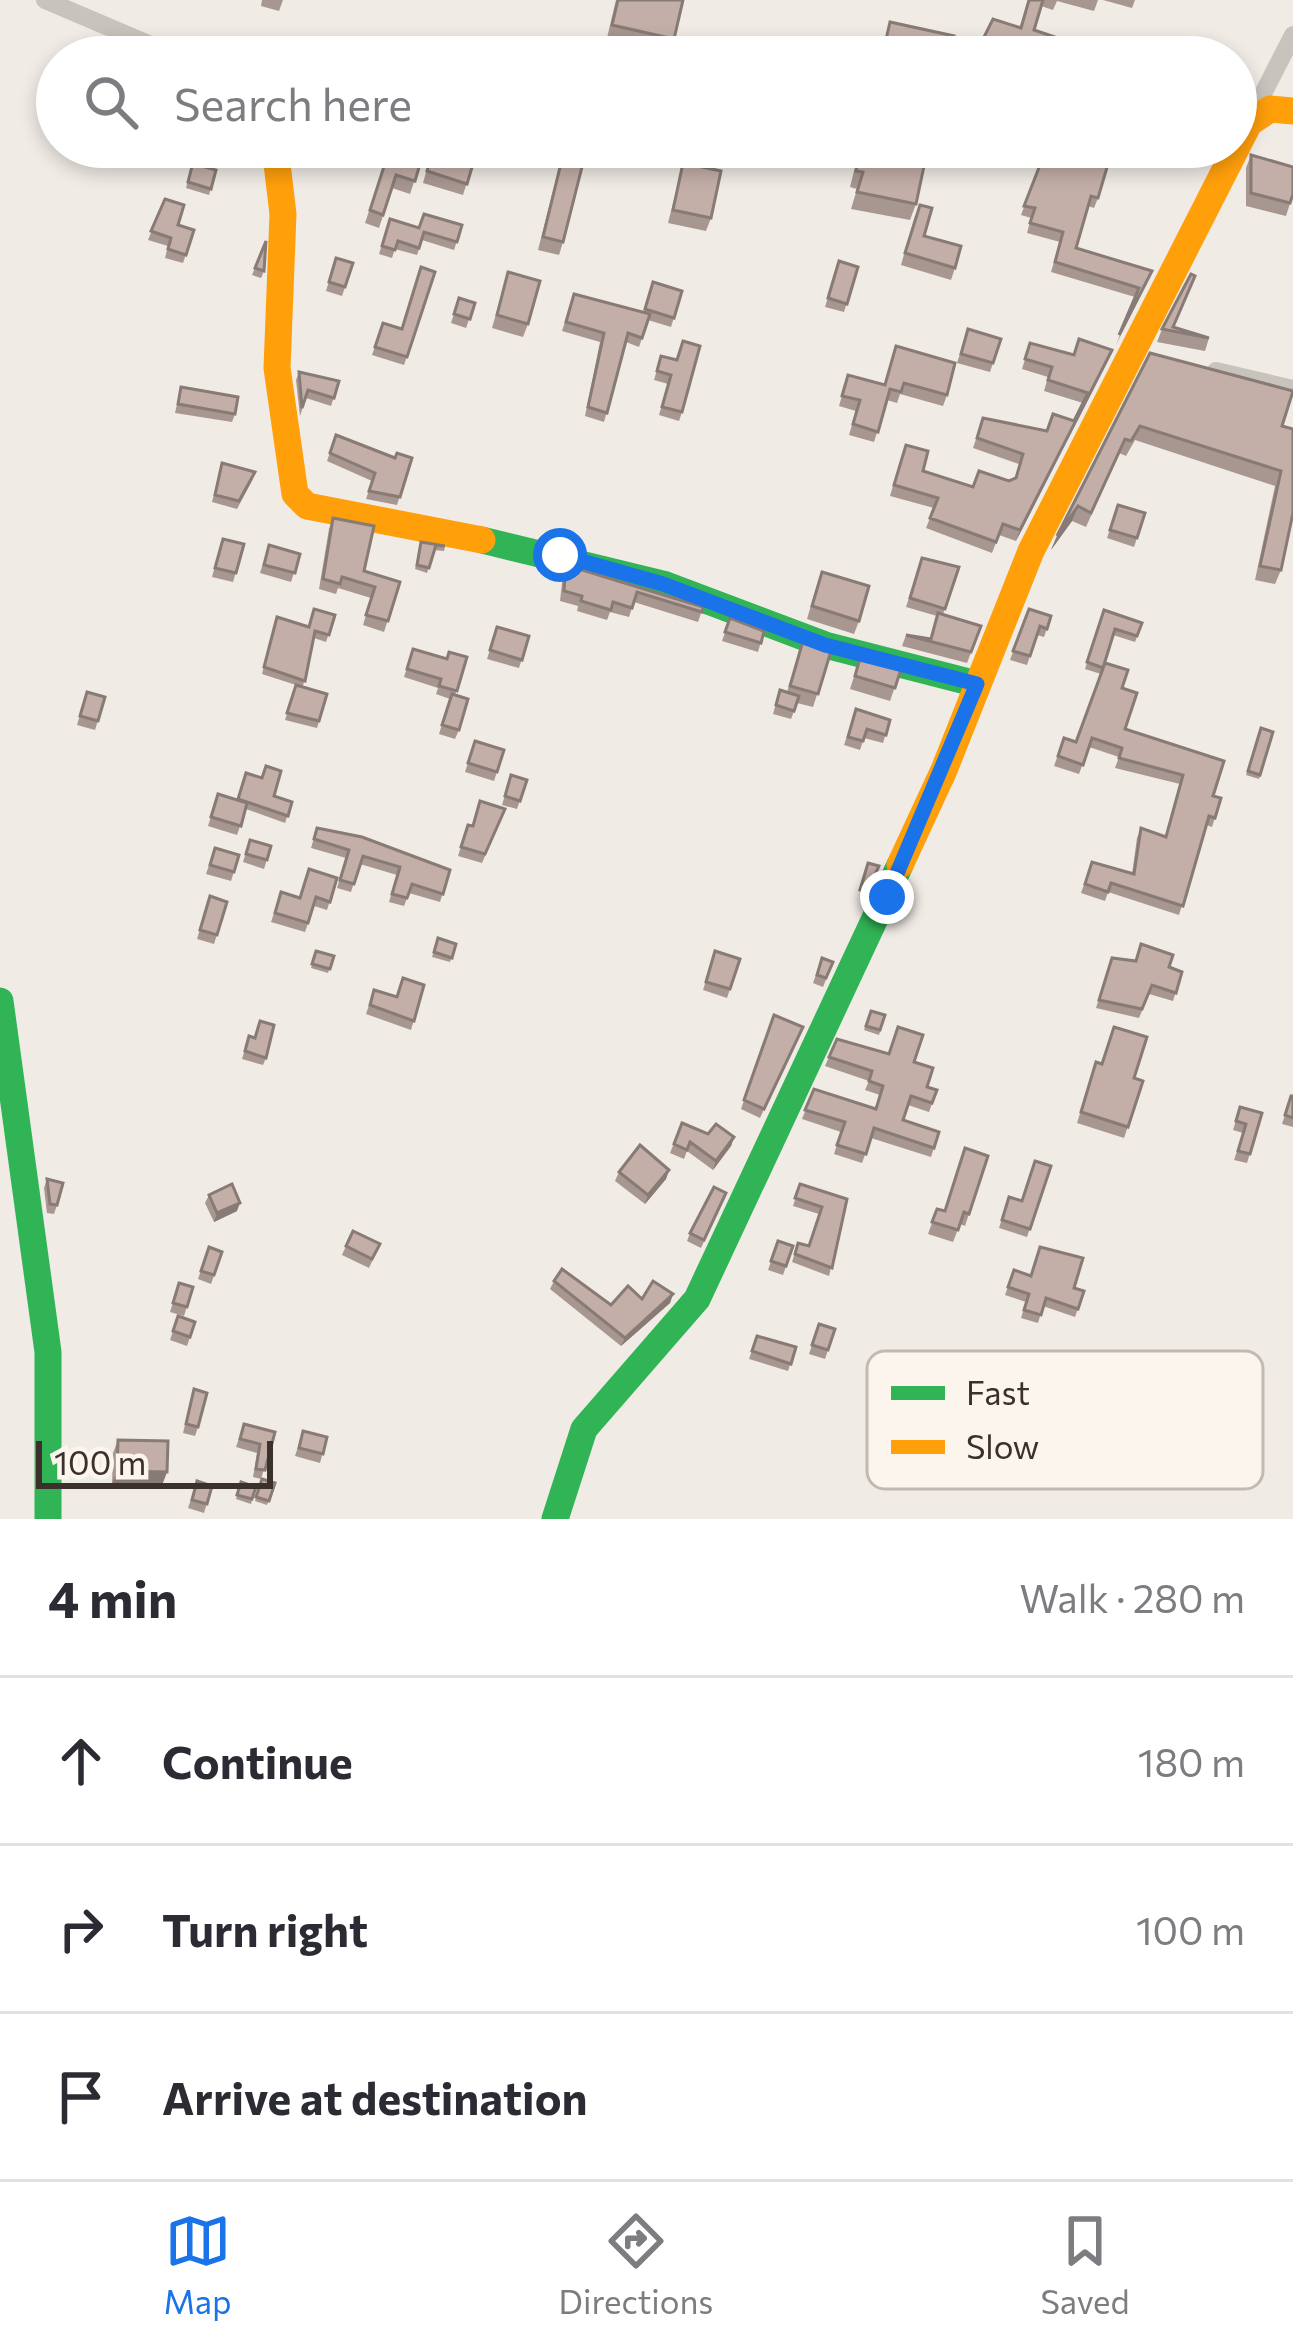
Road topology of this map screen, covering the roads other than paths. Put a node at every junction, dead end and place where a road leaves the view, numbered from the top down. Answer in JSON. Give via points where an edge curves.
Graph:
{"nodes":[{"id":1,"x":45,"y":0,"type":"edge"},
{"id":2,"x":1293,"y":34,"type":"edge"},
{"id":3,"x":130,"y":36,"type":"edge"},
{"id":4,"x":1257,"y":107,"type":"edge"},
{"id":5,"x":1293,"y":111,"type":"edge"},
{"id":6,"x":1257,"y":118,"type":"edge"},
{"id":7,"x":278,"y":168,"type":"edge"},
{"id":8,"x":1229,"y":168,"type":"edge"},
{"id":9,"x":1201,"y":367,"type":"edge"},
{"id":10,"x":1293,"y":389,"type":"edge"},
{"id":11,"x":977,"y":684,"type":"junction"},
{"id":12,"x":0,"y":1000,"type":"edge"},
{"id":13,"x":48,"y":1519,"type":"edge"},
{"id":14,"x":554,"y":1519,"type":"edge"}],
"edges":[{"from":1,"to":3,"type":"street"},
{"from":2,"to":4,"type":"street"},
{"from":5,"to":6,"type":"street","via":[[1270,109]]},
{"from":7,"to":11,"type":"street","via":[[286,233],[277,385],[295,494],[307,506],[560,555],[825,645]]},
{"from":8,"to":11,"type":"street","via":[[1148,354],[1031,551]]},
{"from":9,"to":10,"type":"street"},
{"from":11,"to":14,"type":"street","via":[[887,897],[697,1299],[584,1429]]},
{"from":12,"to":13,"type":"street","via":[[48,1352]]}]}
